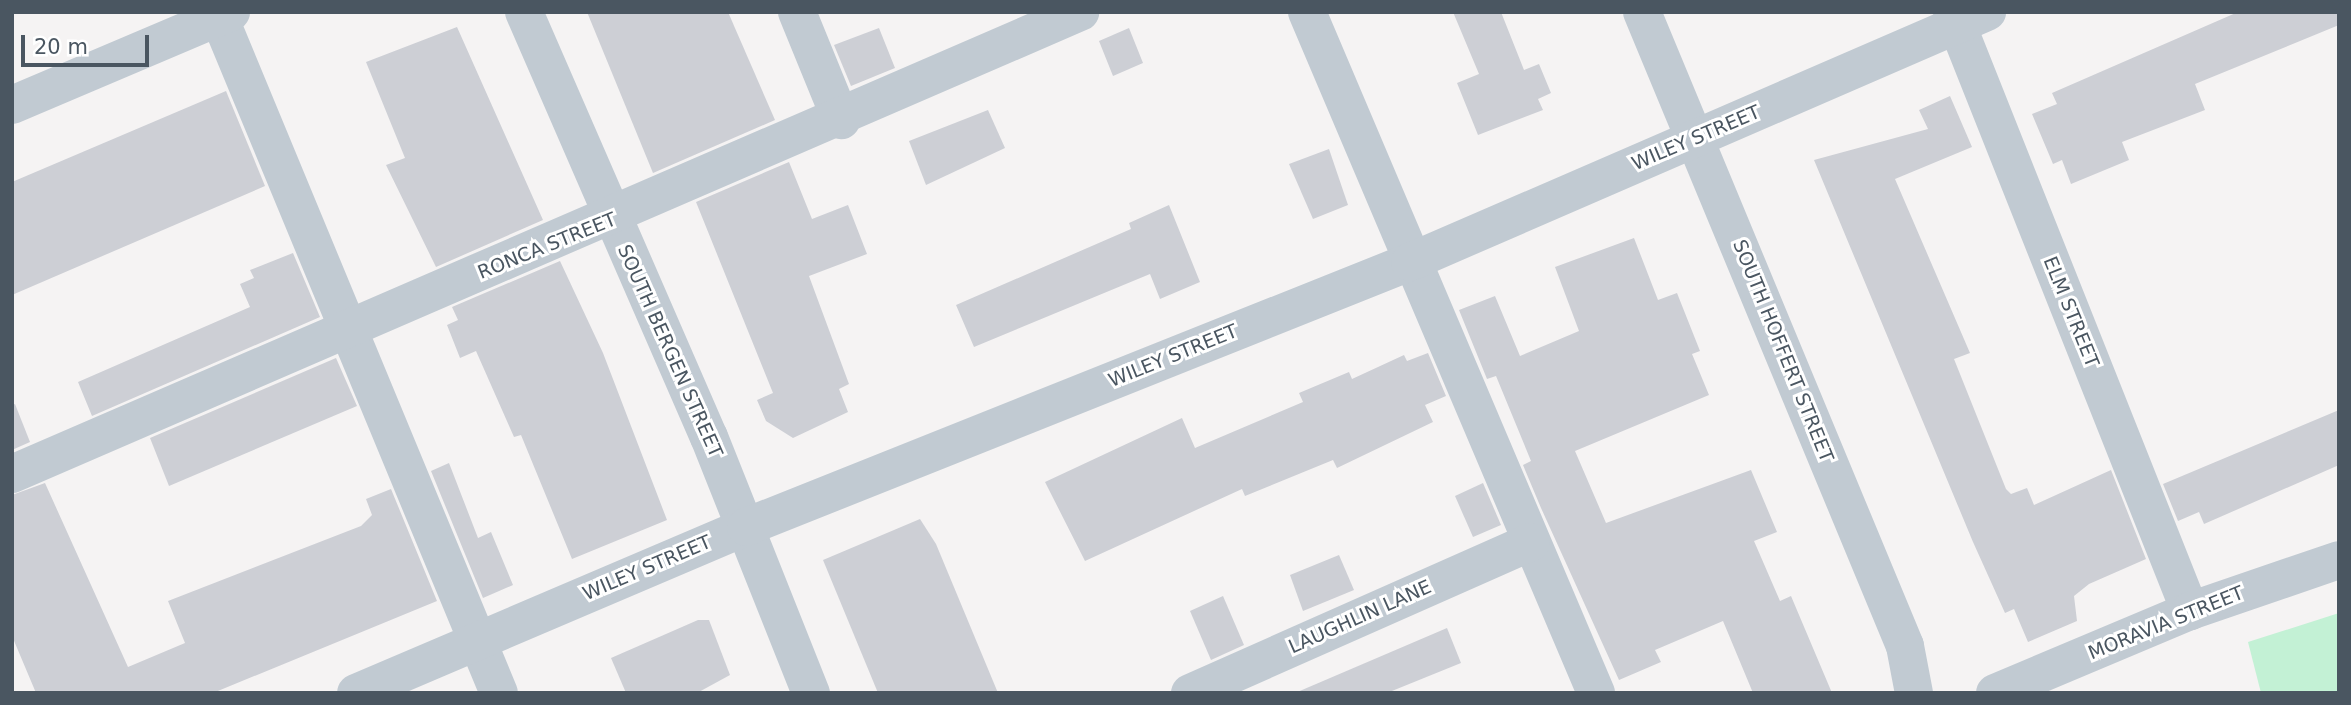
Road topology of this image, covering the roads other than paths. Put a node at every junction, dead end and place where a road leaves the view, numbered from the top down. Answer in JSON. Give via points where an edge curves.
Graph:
{"nodes":[{"id":1,"x":524,"y":12,"type":"edge"},
{"id":2,"x":797,"y":12,"type":"edge"},
{"id":3,"x":1080,"y":12,"type":"edge"},
{"id":4,"x":1307,"y":12,"type":"edge"},
{"id":5,"x":1642,"y":12,"type":"edge"},
{"id":6,"x":222,"y":14,"type":"edge"},
{"id":7,"x":1965,"y":17,"type":"edge"},
{"id":8,"x":12,"y":105,"type":"edge"},
{"id":9,"x":841,"y":120,"type":"junction"},
{"id":10,"x":1695,"y":139,"type":"junction"},
{"id":11,"x":611,"y":219,"type":"junction"},
{"id":12,"x":1410,"y":262,"type":"junction"},
{"id":13,"x":346,"y":329,"type":"junction"},
{"id":14,"x":12,"y":474,"type":"edge"},
{"id":15,"x":746,"y":527,"type":"junction"},
{"id":16,"x":1531,"y":542,"type":"junction"},
{"id":17,"x":2339,"y":560,"type":"edge"},
{"id":18,"x":2190,"y":611,"type":"junction"},
{"id":19,"x":477,"y":639,"type":"junction"},
{"id":20,"x":356,"y":693,"type":"edge"},
{"id":21,"x":499,"y":693,"type":"edge"},
{"id":22,"x":811,"y":693,"type":"edge"},
{"id":23,"x":1190,"y":693,"type":"edge"},
{"id":24,"x":1596,"y":693,"type":"edge"},
{"id":25,"x":1914,"y":693,"type":"edge"},
{"id":26,"x":1995,"y":693,"type":"edge"}],
"edges":[{"from":1,"to":11,"type":"street","name":"SOUTH BERGEN STREET"},
{"from":2,"to":9,"type":"street"},
{"from":3,"to":9,"type":"street","name":"RONCA STREET"},
{"from":4,"to":12,"type":"street"},
{"from":5,"to":10,"type":"street","name":"SOUTH HOFFERT STREET"},
{"from":6,"to":8,"type":"street"},
{"from":6,"to":13,"type":"street"},
{"from":7,"to":10,"type":"street","name":"WILEY STREET"},
{"from":7,"to":18,"type":"street","name":"ELM STREET"},
{"from":9,"to":11,"type":"street","name":"RONCA STREET"},
{"from":10,"to":12,"type":"street","name":"WILEY STREET"},
{"from":10,"to":25,"type":"street","name":"SOUTH HOFFERT STREET","via":[[1905,646]]},
{"from":11,"to":13,"type":"street","name":"RONCA STREET"},
{"from":11,"to":15,"type":"street","name":"SOUTH BERGEN STREET"},
{"from":12,"to":15,"type":"street","name":"WILEY STREET"},
{"from":12,"to":16,"type":"street"},
{"from":13,"to":14,"type":"street","name":"RONCA STREET"},
{"from":13,"to":19,"type":"street"},
{"from":15,"to":19,"type":"street","name":"WILEY STREET"},
{"from":15,"to":22,"type":"street","name":"SOUTH BERGEN STREET"},
{"from":16,"to":23,"type":"street","name":"LAUGHLIN LANE"},
{"from":16,"to":24,"type":"street"},
{"from":17,"to":18,"type":"street","name":"MORAVIA STREET"},
{"from":18,"to":26,"type":"street","name":"MORAVIA STREET"},
{"from":19,"to":20,"type":"street","name":"WILEY STREET"},
{"from":19,"to":21,"type":"street"}]}
